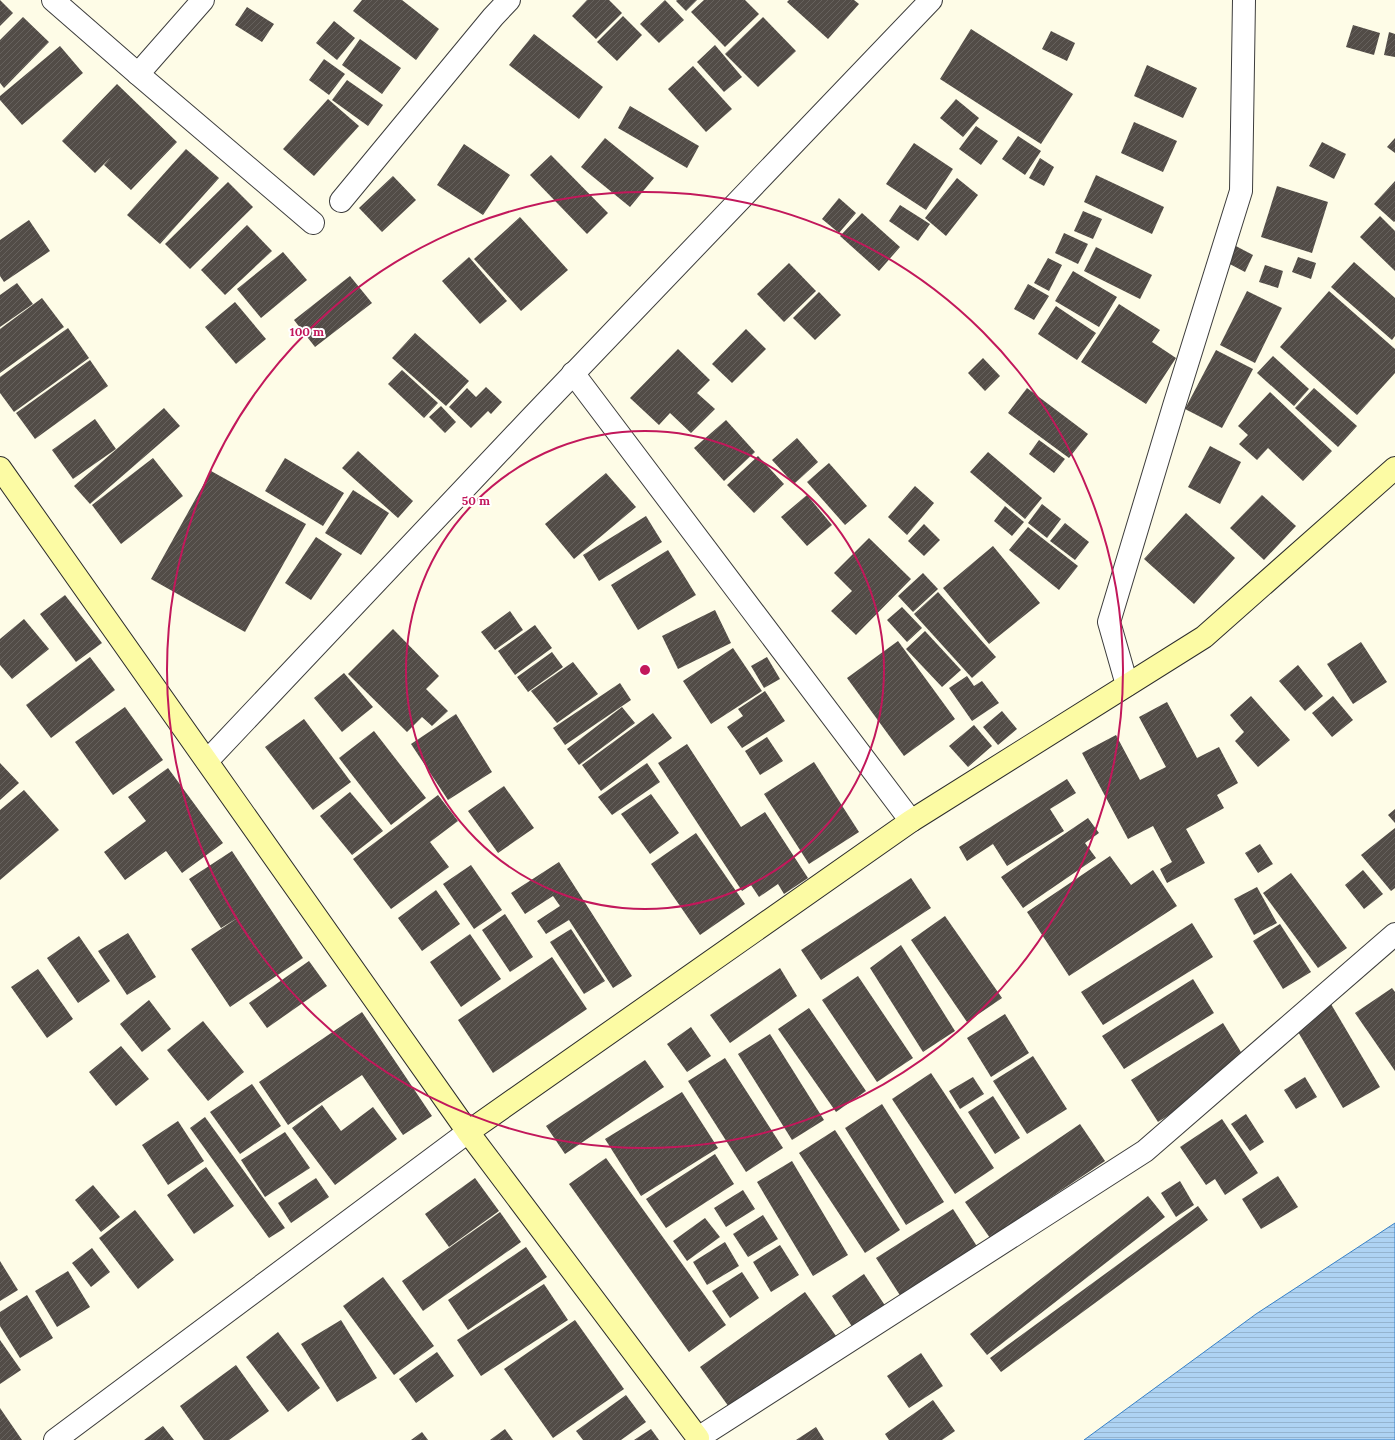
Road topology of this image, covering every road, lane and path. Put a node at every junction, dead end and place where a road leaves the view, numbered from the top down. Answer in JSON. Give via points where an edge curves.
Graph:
{"nodes":[{"id":1,"x":53,"y":0,"type":"edge"},
{"id":2,"x":203,"y":0,"type":"edge"},
{"id":3,"x":509,"y":0,"type":"edge"},
{"id":4,"x":931,"y":0,"type":"edge"},
{"id":5,"x":1244,"y":0,"type":"edge"},
{"id":6,"x":138,"y":74,"type":"junction"},
{"id":7,"x":341,"y":201,"type":"dead end"},
{"id":8,"x":313,"y":223,"type":"dead end"},
{"id":9,"x":573,"y":373,"type":"junction"},
{"id":10,"x":0,"y":468,"type":"edge"},
{"id":11,"x":1395,"y":468,"type":"edge"},
{"id":12,"x":1127,"y":685,"type":"junction"},
{"id":13,"x":207,"y":761,"type":"junction"},
{"id":14,"x":912,"y":820,"type":"junction"},
{"id":15,"x":1395,"y":934,"type":"edge"},
{"id":16,"x":468,"y":1132,"type":"junction"},
{"id":17,"x":55,"y":1440,"type":"edge"}],
"edges":[{"from":1,"to":6,"type":"street"},
{"from":2,"to":6,"type":"street"},
{"from":3,"to":7,"type":"street"},
{"from":4,"to":9,"type":"street"},
{"from":5,"to":12,"type":"street","via":[[1241,191],[1109,622]]},
{"from":6,"to":8,"type":"street"},
{"from":9,"to":13,"type":"street"},
{"from":9,"to":14,"type":"street"},
{"from":10,"to":13,"type":"street"},
{"from":11,"to":12,"type":"street","via":[[1204,637]]},
{"from":12,"to":14,"type":"street"},
{"from":13,"to":16,"type":"street"},
{"from":14,"to":16,"type":"street"},
{"from":15,"to":16,"type":"street","via":[[1145,1151],[698,1438]]},
{"from":16,"to":17,"type":"street"}]}
